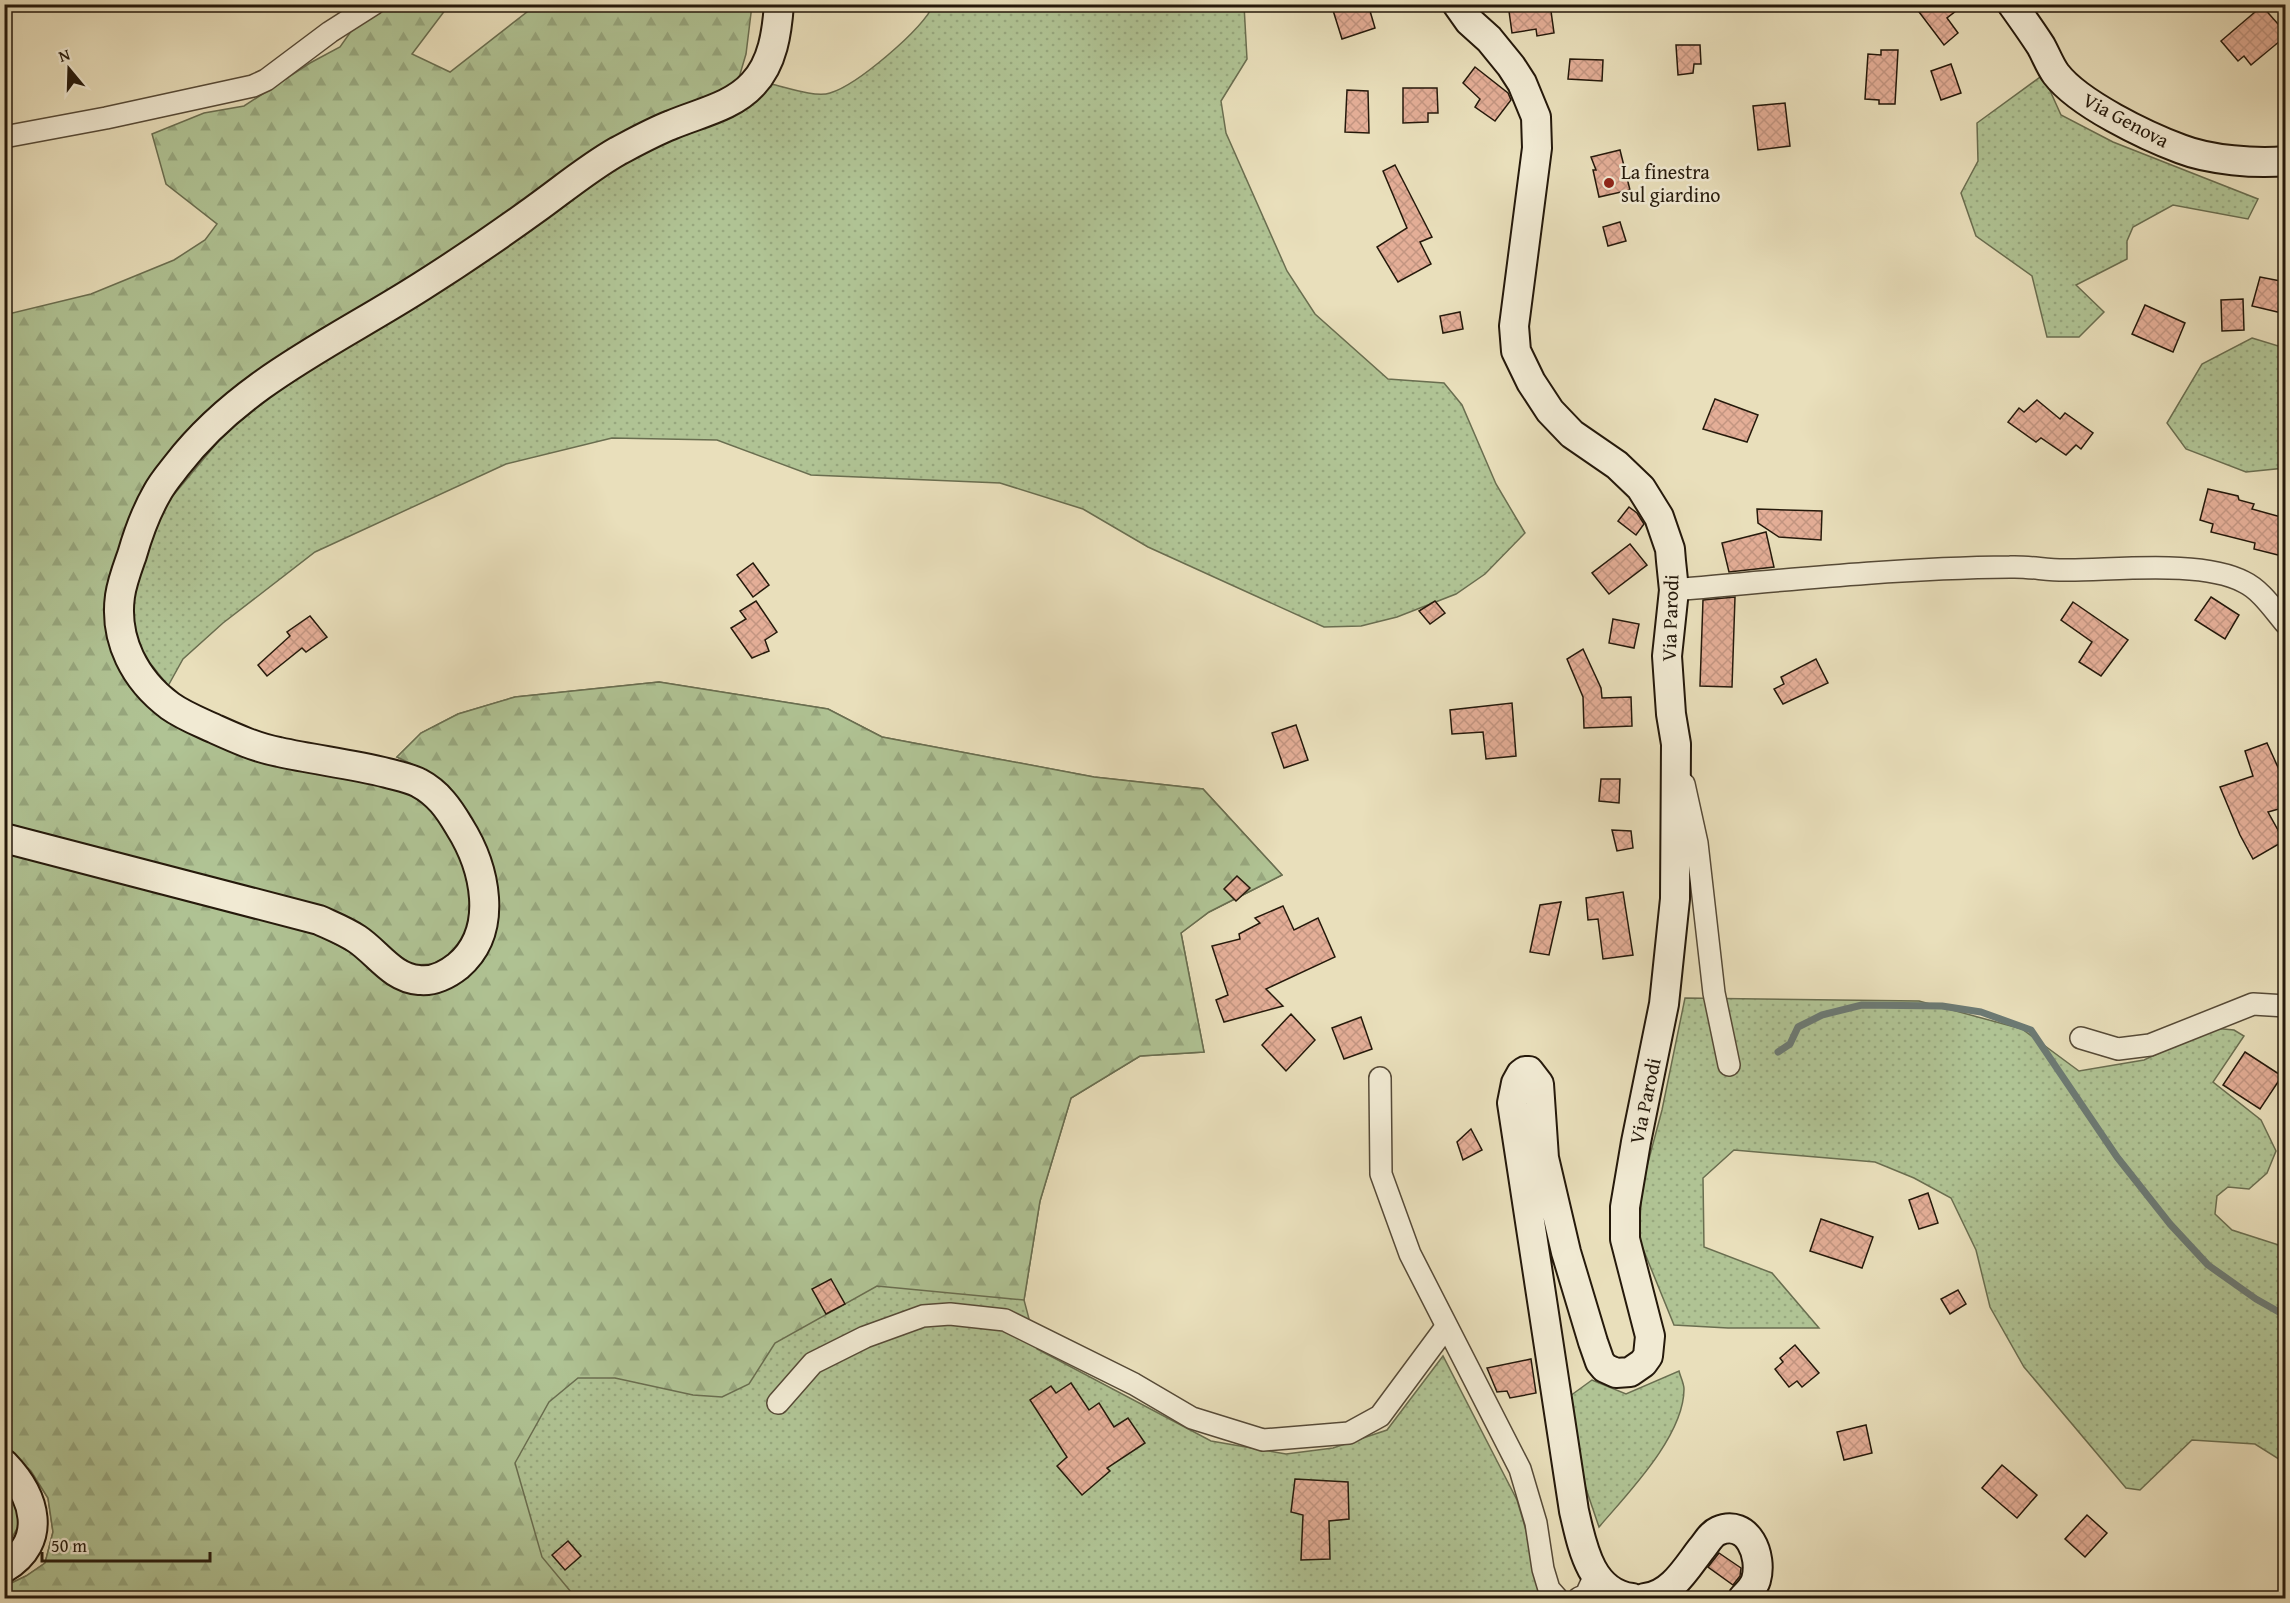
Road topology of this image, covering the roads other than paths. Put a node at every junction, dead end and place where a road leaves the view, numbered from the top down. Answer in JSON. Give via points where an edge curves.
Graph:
{"nodes":[{"id":1,"x":374,"y":4,"type":"edge"},
{"id":2,"x":779,"y":4,"type":"edge"},
{"id":3,"x":1457,"y":4,"type":"edge"},
{"id":4,"x":2012,"y":4,"type":"edge"},
{"id":5,"x":4,"y":137,"type":"edge"},
{"id":6,"x":2286,"y":161,"type":"edge"},
{"id":7,"x":1674,"y":590,"type":"junction"},
{"id":8,"x":2286,"y":624,"type":"edge"},
{"id":9,"x":1676,"y":744,"type":"junction"},
{"id":10,"x":4,"y":838,"type":"edge"},
{"id":11,"x":2286,"y":1006,"type":"edge"},
{"id":12,"x":2081,"y":1038,"type":"dead end"},
{"id":13,"x":1729,"y":1065,"type":"dead end"},
{"id":14,"x":1380,"y":1078,"type":"dead end"},
{"id":15,"x":1446,"y":1327,"type":"junction"},
{"id":16,"x":778,"y":1403,"type":"dead end"},
{"id":17,"x":4,"y":1464,"type":"edge"},
{"id":18,"x":4,"y":1568,"type":"edge"},
{"id":19,"x":1595,"y":1575,"type":"junction"},
{"id":20,"x":1557,"y":1599,"type":"edge"},
{"id":21,"x":1579,"y":1599,"type":"edge"},
{"id":22,"x":1632,"y":1599,"type":"edge"},
{"id":23,"x":1645,"y":1599,"type":"edge"},
{"id":24,"x":1743,"y":1599,"type":"edge"}],
"edges":[{"from":1,"to":5,"type":"street","via":[[254,86]]},
{"from":2,"to":10,"type":"street","via":[[772,50],[750,87],[734,100],[668,126],[617,152],[421,287],[306,354],[245,396],[186,454],[158,490],[139,531],[120,591],[118,619],[123,644],[143,680],[173,708],[230,736],[273,752],[359,766],[414,780],[438,796],[464,833],[484,891],[483,930],[465,960],[437,978],[412,979],[388,967],[359,941],[319,920]]},
{"from":3,"to":7,"type":"street","name":"Via Parodi","via":[[1511,66],[1536,117],[1537,148],[1514,326],[1516,351],[1550,411],[1572,434],[1617,465],[1641,488],[1664,529]]},
{"from":4,"to":6,"type":"street","name":"Via Genova","via":[[2042,47],[2055,74],[2083,99],[2182,150],[2269,163]]},
{"from":7,"to":8,"type":"street","via":[[1905,571],[2192,568],[2245,582]]},
{"from":7,"to":9,"type":"street","name":"Via Parodi","via":[[1668,656]]},
{"from":9,"to":13,"type":"street","via":[[1697,843],[1714,993]]},
{"from":9,"to":19,"type":"street","name":"Via Parodi","via":[[1675,899],[1670,950],[1664,1004],[1624,1222],[1650,1336],[1643,1363],[1630,1372],[1616,1373],[1600,1362],[1579,1300],[1544,1158],[1539,1084],[1534,1075],[1529,1071],[1521,1074],[1512,1095],[1574,1511]]},
{"from":11,"to":12,"type":"street","via":[[2253,1004],[2150,1046],[2118,1049]]},
{"from":14,"to":15,"type":"street","via":[[1381,1173],[1410,1254]]},
{"from":15,"to":16,"type":"street","via":[[1380,1416],[1349,1432],[1263,1440],[1192,1418],[1134,1384],[1005,1320],[950,1314],[923,1316],[865,1336],[813,1363]]},
{"from":15,"to":20,"type":"street","via":[[1520,1469],[1536,1523],[1543,1569],[1549,1589]]},
{"from":17,"to":18,"type":"street","via":[[24,1489],[33,1531],[24,1551]]},
{"from":19,"to":21,"type":"street","via":[[1586,1595]]},
{"from":19,"to":22,"type":"street","name":"Via Parodi","via":[[1609,1590]]},
{"from":23,"to":24,"type":"street","via":[[1672,1586],[1712,1534],[1727,1529],[1743,1532],[1756,1553],[1756,1582]]}]}
